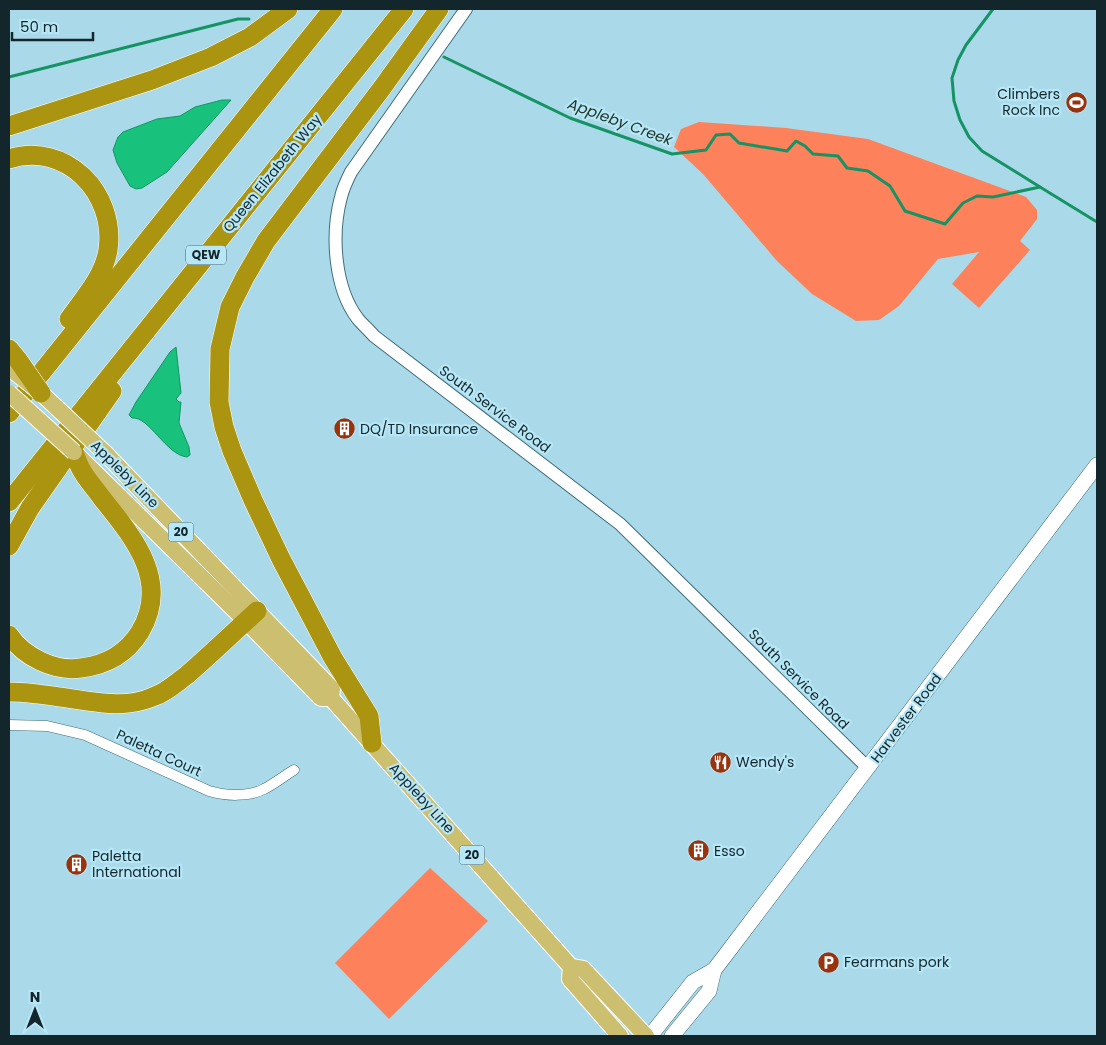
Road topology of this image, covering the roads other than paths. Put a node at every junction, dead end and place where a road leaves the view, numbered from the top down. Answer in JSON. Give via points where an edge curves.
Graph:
{"nodes":[{"id":1,"x":288,"y":9,"type":"edge"},
{"id":2,"x":333,"y":9,"type":"edge"},
{"id":3,"x":404,"y":9,"type":"edge"},
{"id":4,"x":439,"y":9,"type":"edge"},
{"id":5,"x":466,"y":9,"type":"edge"},
{"id":6,"x":9,"y":126,"type":"edge"},
{"id":7,"x":9,"y":159,"type":"edge"},
{"id":8,"x":153,"y":322,"type":"junction"},
{"id":9,"x":12,"y":361,"type":"edge"},
{"id":10,"x":9,"y":393,"type":"edge"},
{"id":11,"x":41,"y":393,"type":"joint"},
{"id":12,"x":9,"y":404,"type":"edge"},
{"id":13,"x":9,"y":413,"type":"edge"},
{"id":14,"x":74,"y":452,"type":"joint"},
{"id":15,"x":1097,"y":465,"type":"edge"},
{"id":16,"x":90,"y":473,"type":"junction"},
{"id":17,"x":9,"y":502,"type":"edge"},
{"id":18,"x":9,"y":546,"type":"edge"},
{"id":19,"x":251,"y":616,"type":"junction"},
{"id":20,"x":9,"y":635,"type":"edge"},
{"id":21,"x":9,"y":692,"type":"edge"},
{"id":22,"x":9,"y":725,"type":"edge"},
{"id":23,"x":372,"y":743,"type":"junction"},
{"id":24,"x":868,"y":768,"type":"junction"},
{"id":25,"x":294,"y":770,"type":"dead end"},
{"id":26,"x":571,"y":967,"type":"junction"},
{"id":27,"x":714,"y":970,"type":"junction"},
{"id":28,"x":668,"y":1014,"type":"junction"},
{"id":29,"x":633,"y":1023,"type":"junction"},
{"id":30,"x":620,"y":1036,"type":"edge"},
{"id":31,"x":646,"y":1036,"type":"edge"},
{"id":32,"x":650,"y":1036,"type":"edge"},
{"id":33,"x":672,"y":1036,"type":"edge"}],
"edges":[{"from":1,"to":6,"type":"highway","via":[[250,36],[211,57],[152,80]]},
{"from":2,"to":13,"type":"highway"},
{"from":3,"to":8,"type":"highway","name":"Queen Elizabeth Way","number":"QEW"},
{"from":4,"to":23,"type":"highway","via":[[266,241],[230,307],[220,349],[219,402],[232,451],[290,576],[353,693],[369,716]]},
{"from":5,"to":24,"type":"street","name":"South Service Road","via":[[351,172],[341,195],[336,234],[338,270],[357,318],[374,336],[620,524]]},
{"from":7,"to":12,"type":"highway","via":[[39,156],[65,164],[87,179],[102,200],[109,238],[98,279]]},
{"from":8,"to":17,"type":"highway","name":"Queen Elizabeth Way","number":"QEW"},
{"from":8,"to":18,"type":"highway","via":[[130,366],[30,508]]},
{"from":9,"to":11,"type":"highway","bridge":true,"via":[[29,373]]},
{"from":10,"to":14,"type":"main road","name":"Appleby Line","bridge":true},
{"from":11,"to":19,"type":"main road","name":"Appleby Line","number":"20","bridge":true,"via":[[105,453]]},
{"from":14,"to":16,"type":"highway","via":[[81,470]]},
{"from":15,"to":24,"type":"main road","name":"Harvester Road"},
{"from":16,"to":19,"type":"main road","name":"Appleby Line","number":"20"},
{"from":16,"to":20,"type":"highway","via":[[129,532],[148,568],[151,602],[143,627],[116,658],[80,669],[44,662],[27,653]]},
{"from":19,"to":21,"type":"highway","via":[[174,685],[156,696],[112,704],[58,695]]},
{"from":19,"to":23,"type":"main road","name":"Appleby Line","number":"20","via":[[321,698],[331,698]]},
{"from":22,"to":25,"type":"street","name":"Paletta Court","via":[[47,726],[85,735],[220,794],[262,790]]},
{"from":23,"to":26,"type":"main road","name":"Appleby Line","number":"20"},
{"from":24,"to":27,"type":"main road","name":"Harvester Road"},
{"from":26,"to":29,"type":"main road","name":"Appleby Line","number":"20","via":[[583,969]]},
{"from":26,"to":30,"type":"main road","name":"Appleby Line","number":"20","via":[[570,979]]},
{"from":27,"to":28,"type":"main road","name":"Harvester Road","via":[[693,982]]},
{"from":27,"to":33,"type":"main road","name":"Harvester Road","via":[[709,991]]},
{"from":28,"to":29,"type":"main road","via":[[650,1022]]},
{"from":28,"to":32,"type":"main road","name":"Harvester Road"},
{"from":29,"to":31,"type":"main road","name":"Appleby Line","number":"20"}]}
